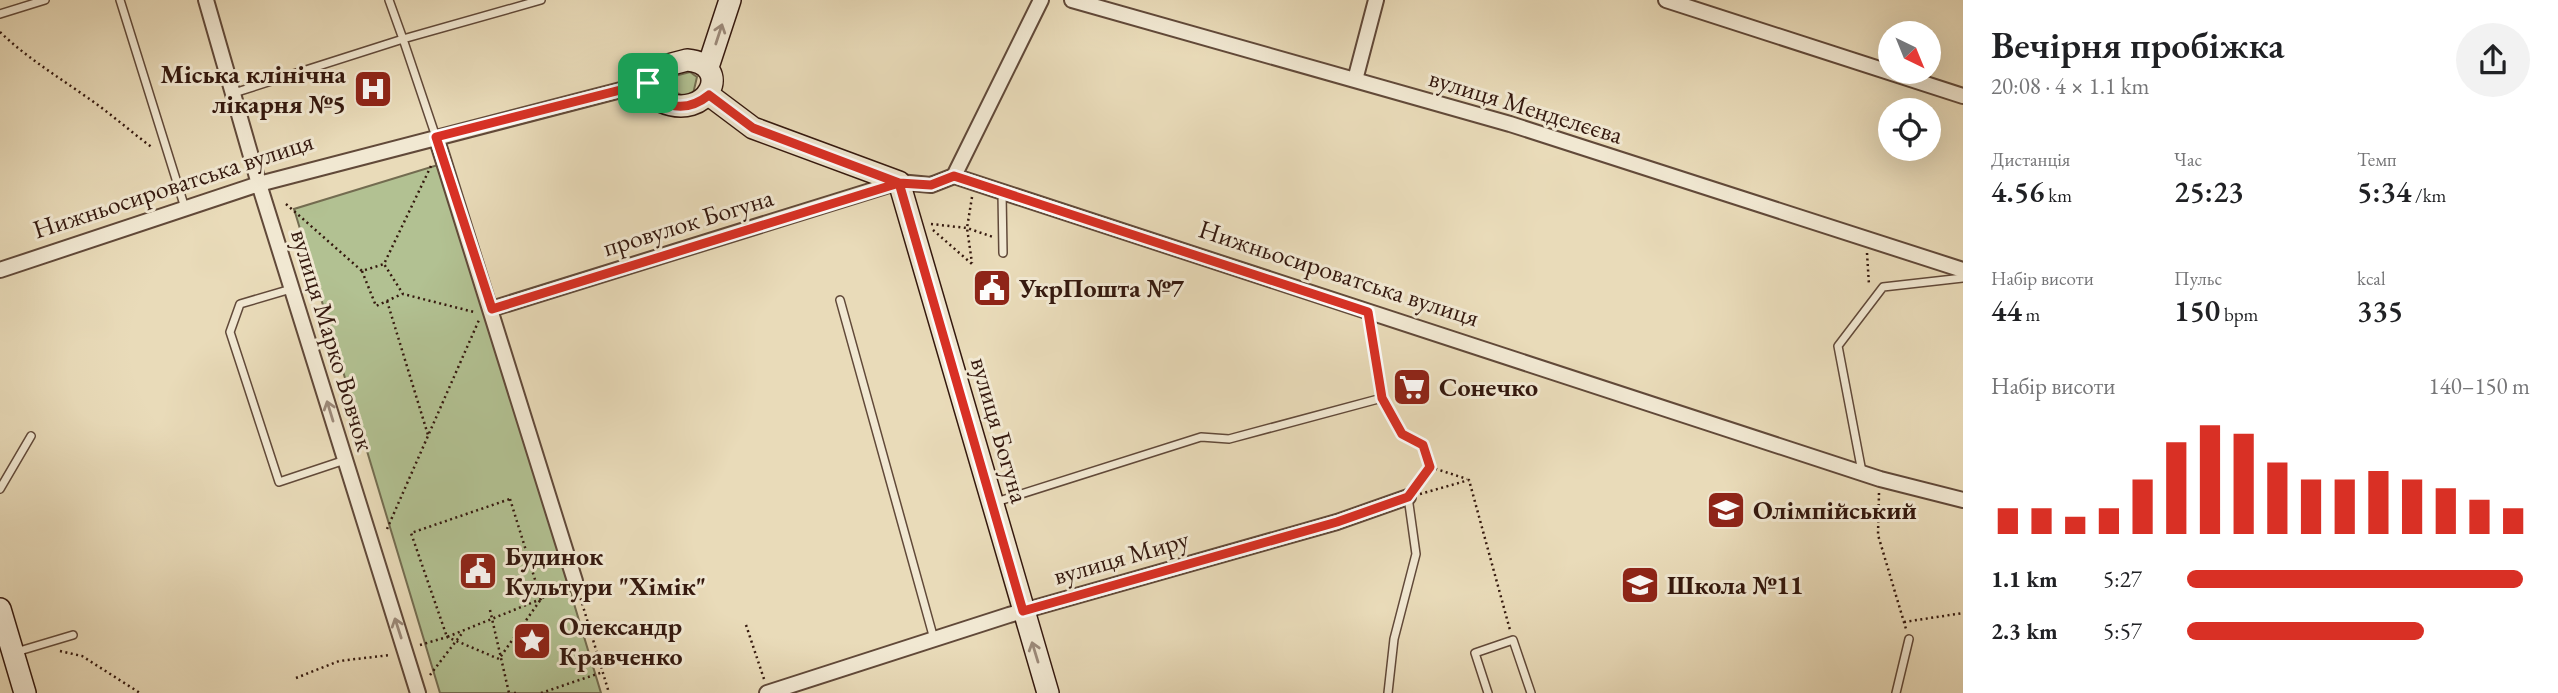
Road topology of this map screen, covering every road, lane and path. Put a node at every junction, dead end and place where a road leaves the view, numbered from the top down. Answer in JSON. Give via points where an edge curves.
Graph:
{"nodes":[{"id":1,"x":120,"y":0,"type":"edge"},
{"id":2,"x":206,"y":0,"type":"edge"},
{"id":3,"x":389,"y":0,"type":"edge"},
{"id":4,"x":541,"y":0,"type":"edge"},
{"id":5,"x":730,"y":0,"type":"edge"},
{"id":6,"x":1041,"y":0,"type":"edge"},
{"id":7,"x":1072,"y":0,"type":"edge"},
{"id":8,"x":1376,"y":0,"type":"edge"},
{"id":9,"x":1666,"y":0,"type":"edge"},
{"id":10,"x":40,"y":1,"type":"edge"},
{"id":11,"x":0,"y":14,"type":"edge"},
{"id":12,"x":0,"y":32,"type":"edge"},
{"id":13,"x":404,"y":39,"type":"junction"},
{"id":14,"x":708,"y":67,"type":"junction"},
{"id":15,"x":1355,"y":80,"type":"junction"},
{"id":16,"x":648,"y":83,"type":"junction"},
{"id":17,"x":234,"y":93,"type":"junction"},
{"id":18,"x":709,"y":95,"type":"junction"},
{"id":19,"x":1963,"y":96,"type":"edge"},
{"id":20,"x":436,"y":137,"type":"junction"},
{"id":21,"x":435,"y":157,"type":"dead end"},
{"id":22,"x":169,"y":159,"type":"junction"},
{"id":23,"x":954,"y":176,"type":"junction"},
{"id":24,"x":899,"y":183,"type":"junction"},
{"id":25,"x":974,"y":183,"type":"junction"},
{"id":26,"x":259,"y":184,"type":"junction"},
{"id":27,"x":1002,"y":192,"type":"junction"},
{"id":28,"x":286,"y":204,"type":"dead end"},
{"id":29,"x":185,"y":208,"type":"junction"},
{"id":30,"x":967,"y":228,"type":"junction"},
{"id":31,"x":1867,"y":239,"type":"junction"},
{"id":32,"x":1003,"y":241,"type":"junction"},
{"id":33,"x":1003,"y":253,"type":"dead end"},
{"id":34,"x":384,"y":264,"type":"junction"},
{"id":35,"x":0,"y":270,"type":"edge"},
{"id":36,"x":1963,"y":270,"type":"edge"},
{"id":37,"x":362,"y":271,"type":"junction"},
{"id":38,"x":1963,"y":278,"type":"edge"},
{"id":39,"x":292,"y":289,"type":"junction"},
{"id":40,"x":403,"y":293,"type":"junction"},
{"id":41,"x":840,"y":300,"type":"dead end"},
{"id":42,"x":387,"y":301,"type":"junction"},
{"id":43,"x":1870,"y":302,"type":"junction"},
{"id":44,"x":492,"y":309,"type":"junction"},
{"id":45,"x":1368,"y":312,"type":"junction"},
{"id":46,"x":1382,"y":398,"type":"junction"},
{"id":47,"x":428,"y":435,"type":"junction"},
{"id":48,"x":31,"y":436,"type":"dead end"},
{"id":49,"x":345,"y":460,"type":"junction"},
{"id":50,"x":1430,"y":467,"type":"junction"},
{"id":51,"x":1862,"y":473,"type":"junction"},
{"id":52,"x":1880,"y":479,"type":"junction"},
{"id":53,"x":1469,"y":480,"type":"junction"},
{"id":54,"x":0,"y":489,"type":"edge"},
{"id":55,"x":1408,"y":497,"type":"junction"},
{"id":56,"x":1963,"y":500,"type":"edge"},
{"id":57,"x":992,"y":503,"type":"junction"},
{"id":58,"x":387,"y":529,"type":"dead end"},
{"id":59,"x":568,"y":583,"type":"junction"},
{"id":60,"x":541,"y":599,"type":"junction"},
{"id":61,"x":0,"y":609,"type":"edge"},
{"id":62,"x":490,"y":610,"type":"dead end"},
{"id":63,"x":1023,"y":611,"type":"junction"},
{"id":64,"x":1963,"y":613,"type":"edge"},
{"id":65,"x":492,"y":618,"type":"junction"},
{"id":66,"x":1904,"y":622,"type":"junction"},
{"id":67,"x":746,"y":625,"type":"dead end"},
{"id":68,"x":466,"y":629,"type":"junction"},
{"id":69,"x":73,"y":635,"type":"dead end"},
{"id":70,"x":447,"y":637,"type":"junction"},
{"id":71,"x":934,"y":639,"type":"junction"},
{"id":72,"x":1909,"y":639,"type":"joint"},
{"id":73,"x":1513,"y":640,"type":"junction"},
{"id":74,"x":456,"y":641,"type":"junction"},
{"id":75,"x":36,"y":646,"type":"junction"},
{"id":76,"x":405,"y":650,"type":"junction"},
{"id":77,"x":13,"y":653,"type":"junction"},
{"id":78,"x":499,"y":659,"type":"junction"},
{"id":79,"x":603,"y":672,"type":"junction"},
{"id":80,"x":430,"y":675,"type":"dead end"},
{"id":81,"x":296,"y":678,"type":"dead end"},
{"id":82,"x":770,"y":692,"type":"edge"},
{"id":83,"x":1046,"y":692,"type":"edge"},
{"id":84,"x":25,"y":693,"type":"edge"},
{"id":85,"x":140,"y":693,"type":"edge"},
{"id":86,"x":418,"y":693,"type":"edge"},
{"id":87,"x":509,"y":693,"type":"edge"},
{"id":88,"x":541,"y":693,"type":"edge"},
{"id":89,"x":609,"y":693,"type":"edge"},
{"id":90,"x":1388,"y":693,"type":"edge"},
{"id":91,"x":1488,"y":693,"type":"edge"},
{"id":92,"x":1531,"y":693,"type":"edge"},
{"id":93,"x":1896,"y":693,"type":"edge"}],
"edges":[{"from":1,"to":22,"type":"lane"},
{"from":2,"to":17,"type":"street","name":"вулиця Марко Вовчок"},
{"from":3,"to":13,"type":"lane"},
{"from":4,"to":13,"type":"lane"},
{"from":14,"to":5,"type":"main road","one_way":true},
{"from":6,"to":23,"type":"street"},
{"from":7,"to":15,"type":"street","name":"вулиця Менделєєва"},
{"from":8,"to":15,"type":"street"},
{"from":9,"to":19,"type":"street"},
{"from":10,"to":11,"type":"lane"},
{"from":12,"to":22,"type":"path","via":[[27,58]]},
{"from":13,"to":17,"type":"lane"},
{"from":13,"to":20,"type":"lane"},
{"from":14,"to":16,"type":"main road","name":"Нижньосироватська вулиця","via":[[687,60],[668,65]]},
{"from":14,"to":18,"type":"main road"},
{"from":15,"to":31,"type":"street","name":"вулиця Менделєєва","via":[[1510,124]]},
{"from":16,"to":18,"type":"main road","via":[[660,101],[672,106],[697,105]]},
{"from":16,"to":20,"type":"street","name":"Нижньосироватська вулиця"},
{"from":17,"to":26,"type":"street","name":"вулиця Марко Вовчок"},
{"from":18,"to":24,"type":"main road","via":[[753,128]]},
{"from":20,"to":26,"type":"street","name":"Нижньосироватська вулиця"},
{"from":20,"to":44,"type":"street"},
{"from":21,"to":34,"type":"path"},
{"from":22,"to":29,"type":"lane"},
{"from":23,"to":24,"type":"street","via":[[931,185]]},
{"from":23,"to":25,"type":"street","name":"Нижньосироватська вулиця"},
{"from":24,"to":44,"type":"street","name":"провулок Богуна"},
{"from":24,"to":57,"type":"main road","name":"вулиця Богуна"},
{"from":25,"to":27,"type":"street","name":"Нижньосироватська вулиця"},
{"from":25,"to":30,"type":"path"},
{"from":26,"to":29,"type":"street","name":"Нижньосироватська вулиця"},
{"from":26,"to":39,"type":"street","name":"вулиця Марко Вовчок"},
{"from":27,"to":32,"type":"lane"},
{"from":27,"to":45,"type":"street","name":"Нижньосироватська вулиця"},
{"from":28,"to":37,"type":"path"},
{"from":29,"to":35,"type":"street","name":"Нижньосироватська вулиця"},
{"from":30,"to":30,"type":"path","via":[[972,264],[925,223],[956,227]]},
{"from":30,"to":32,"type":"path"},
{"from":31,"to":36,"type":"street","name":"вулиця Менделєєва"},
{"from":31,"to":43,"type":"path"},
{"from":32,"to":33,"type":"lane"},
{"from":34,"to":37,"type":"path"},
{"from":34,"to":40,"type":"path"},
{"from":37,"to":42,"type":"path","via":[[376,306]]},
{"from":38,"to":43,"type":"lane","via":[[1883,287]]},
{"from":49,"to":39,"type":"street","name":"вулиця Марко Вовчок","one_way":true},
{"from":39,"to":49,"type":"lane","via":[[240,304],[230,332],[279,481]]},
{"from":40,"to":42,"type":"path"},
{"from":40,"to":47,"type":"path","via":[[481,314]]},
{"from":41,"to":71,"type":"lane"},
{"from":42,"to":47,"type":"path"},
{"from":43,"to":51,"type":"lane","via":[[1838,346]]},
{"from":44,"to":59,"type":"street"},
{"from":45,"to":46,"type":"lane"},
{"from":45,"to":51,"type":"street","name":"Нижньосироватська вулиця"},
{"from":46,"to":50,"type":"path","via":[[1402,434],[1423,445]]},
{"from":46,"to":57,"type":"lane","via":[[1229,439],[1201,437]]},
{"from":47,"to":58,"type":"path"},
{"from":48,"to":54,"type":"lane"},
{"from":76,"to":49,"type":"street","name":"вулиця Марко Вовчок","one_way":true},
{"from":50,"to":53,"type":"path"},
{"from":50,"to":55,"type":"path"},
{"from":51,"to":52,"type":"street","name":"Нижньосироватська вулиця"},
{"from":52,"to":56,"type":"street","name":"Нижньосироватська вулиця"},
{"from":52,"to":66,"type":"path","via":[[1878,535]]},
{"from":53,"to":55,"type":"path"},
{"from":53,"to":73,"type":"path"},
{"from":55,"to":63,"type":"street","name":"вулиця Миру","via":[[1337,522]]},
{"from":55,"to":90,"type":"lane","via":[[1416,554],[1394,639]]},
{"from":57,"to":63,"type":"main road","name":"вулиця Богуна"},
{"from":59,"to":60,"type":"path"},
{"from":59,"to":79,"type":"path"},
{"from":60,"to":65,"type":"path"},
{"from":60,"to":70,"type":"path","via":[[510,499],[411,533]]},
{"from":60,"to":78,"type":"path"},
{"from":61,"to":77,"type":"main road"},
{"from":62,"to":65,"type":"path"},
{"from":63,"to":71,"type":"street","name":"вулиця Миру"},
{"from":83,"to":63,"type":"main road","name":"вулиця Богуна","one_way":true},
{"from":64,"to":66,"type":"path"},
{"from":65,"to":68,"type":"path"},
{"from":65,"to":78,"type":"path"},
{"from":66,"to":72,"type":"path"},
{"from":67,"to":82,"type":"path"},
{"from":68,"to":70,"type":"path"},
{"from":68,"to":74,"type":"path"},
{"from":69,"to":75,"type":"lane"},
{"from":70,"to":74,"type":"path"},
{"from":70,"to":76,"type":"path"},
{"from":71,"to":82,"type":"street","name":"вулиця Миру"},
{"from":72,"to":93,"type":"lane"},
{"from":73,"to":91,"type":"lane","via":[[1475,653]]},
{"from":73,"to":92,"type":"lane"},
{"from":74,"to":78,"type":"path"},
{"from":74,"to":80,"type":"path"},
{"from":75,"to":77,"type":"lane"},
{"from":75,"to":85,"type":"path","via":[[82,656]]},
{"from":76,"to":81,"type":"path","via":[[386,657],[339,661]]},
{"from":76,"to":86,"type":"street","name":"вулиця Марко Вовчок"},
{"from":77,"to":84,"type":"main road"},
{"from":78,"to":87,"type":"path"},
{"from":79,"to":88,"type":"path"},
{"from":79,"to":89,"type":"path"}]}
